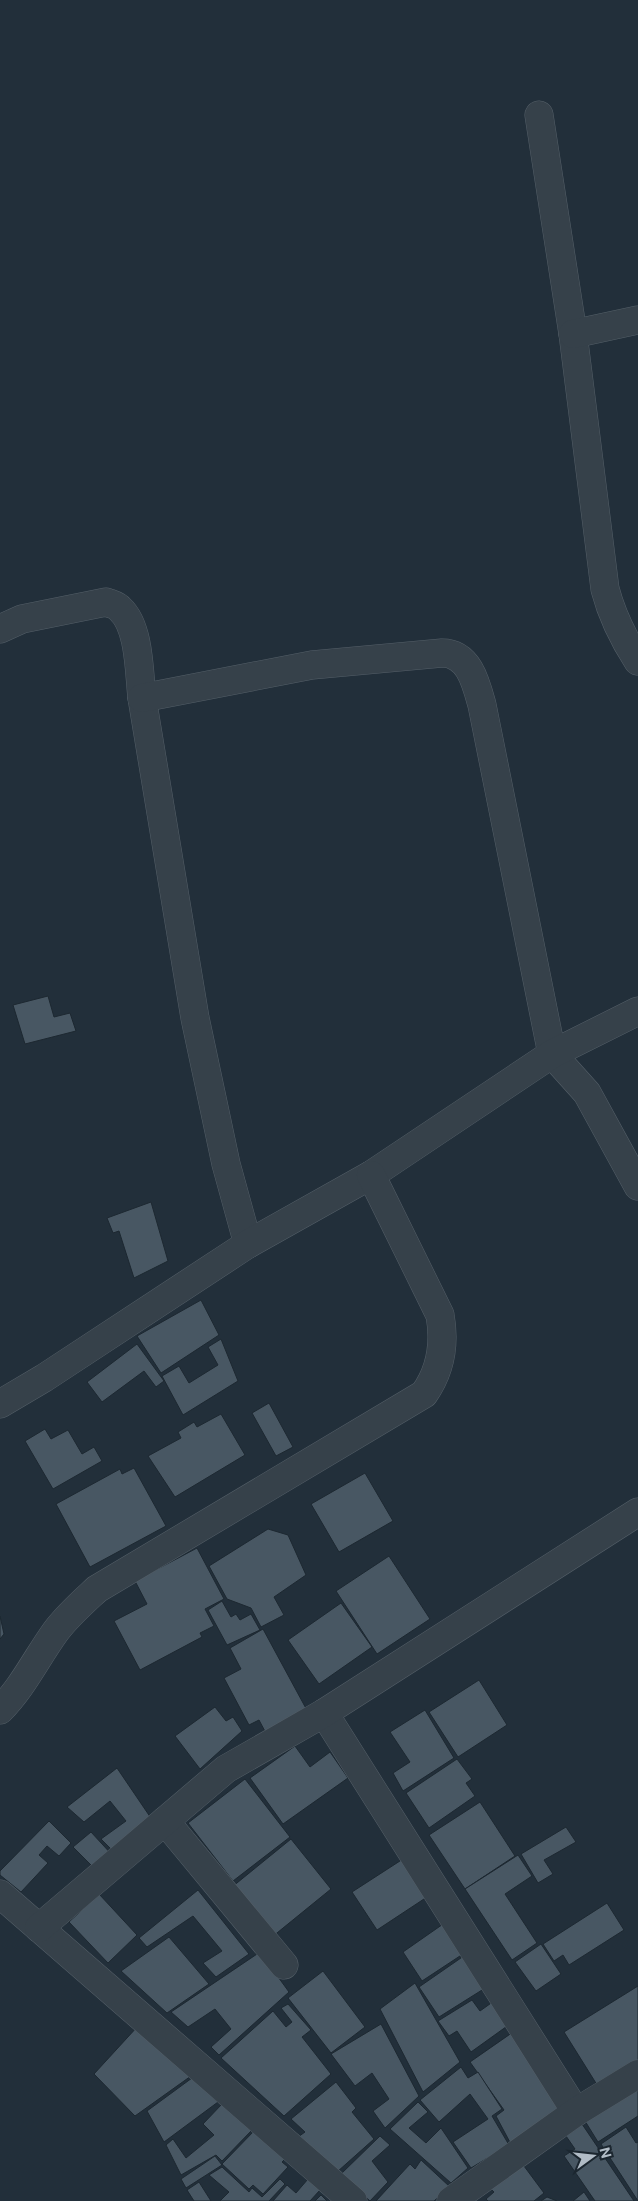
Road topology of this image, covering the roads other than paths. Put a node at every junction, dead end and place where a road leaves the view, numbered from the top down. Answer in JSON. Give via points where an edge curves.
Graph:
{"nodes":[{"id":1,"x":539,"y":115,"type":"dead end"},
{"id":2,"x":638,"y":320,"type":"edge"},
{"id":3,"x":573,"y":334,"type":"junction"},
{"id":4,"x":0,"y":629,"type":"edge"},
{"id":5,"x":638,"y":661,"type":"edge"},
{"id":6,"x":142,"y":698,"type":"junction"},
{"id":7,"x":638,"y":1011,"type":"edge"},
{"id":8,"x":552,"y":1054,"type":"junction"},
{"id":9,"x":371,"y":1175,"type":"junction"},
{"id":10,"x":638,"y":1186,"type":"edge"},
{"id":11,"x":248,"y":1244,"type":"junction"},
{"id":12,"x":0,"y":1404,"type":"edge"},
{"id":13,"x":638,"y":1512,"type":"edge"},
{"id":14,"x":0,"y":1710,"type":"edge"},
{"id":15,"x":324,"y":1713,"type":"junction"},
{"id":16,"x":165,"y":1821,"type":"junction"},
{"id":17,"x":0,"y":1894,"type":"edge"},
{"id":18,"x":39,"y":1928,"type":"junction"},
{"id":19,"x":284,"y":1965,"type":"dead end"},
{"id":20,"x":638,"y":2074,"type":"edge"},
{"id":21,"x":576,"y":2112,"type":"junction"},
{"id":22,"x":352,"y":2201,"type":"edge"},
{"id":23,"x":451,"y":2201,"type":"edge"}],
"edges":[{"from":1,"to":3,"type":"street"},
{"from":2,"to":3,"type":"street"},
{"from":3,"to":5,"type":"street","via":[[605,589],[617,626]]},
{"from":4,"to":6,"type":"street","via":[[22,619],[106,602],[119,607],[127,616],[137,650]]},
{"from":6,"to":8,"type":"street","via":[[312,665],[442,653],[460,658],[468,669],[482,705]]},
{"from":6,"to":11,"type":"street","via":[[195,1018],[226,1164]]},
{"from":7,"to":8,"type":"street"},
{"from":8,"to":9,"type":"street"},
{"from":8,"to":10,"type":"street","via":[[586,1093]]},
{"from":9,"to":11,"type":"street"},
{"from":9,"to":14,"type":"street","via":[[440,1315],[443,1331],[439,1364],[424,1394],[97,1589],[56,1631]]},
{"from":11,"to":12,"type":"street"},
{"from":13,"to":15,"type":"street"},
{"from":15,"to":16,"type":"street","via":[[226,1769]]},
{"from":15,"to":21,"type":"street"},
{"from":16,"to":18,"type":"street"},
{"from":16,"to":19,"type":"street"},
{"from":17,"to":18,"type":"street"},
{"from":18,"to":22,"type":"street"},
{"from":20,"to":21,"type":"street"},
{"from":21,"to":23,"type":"street"}]}
